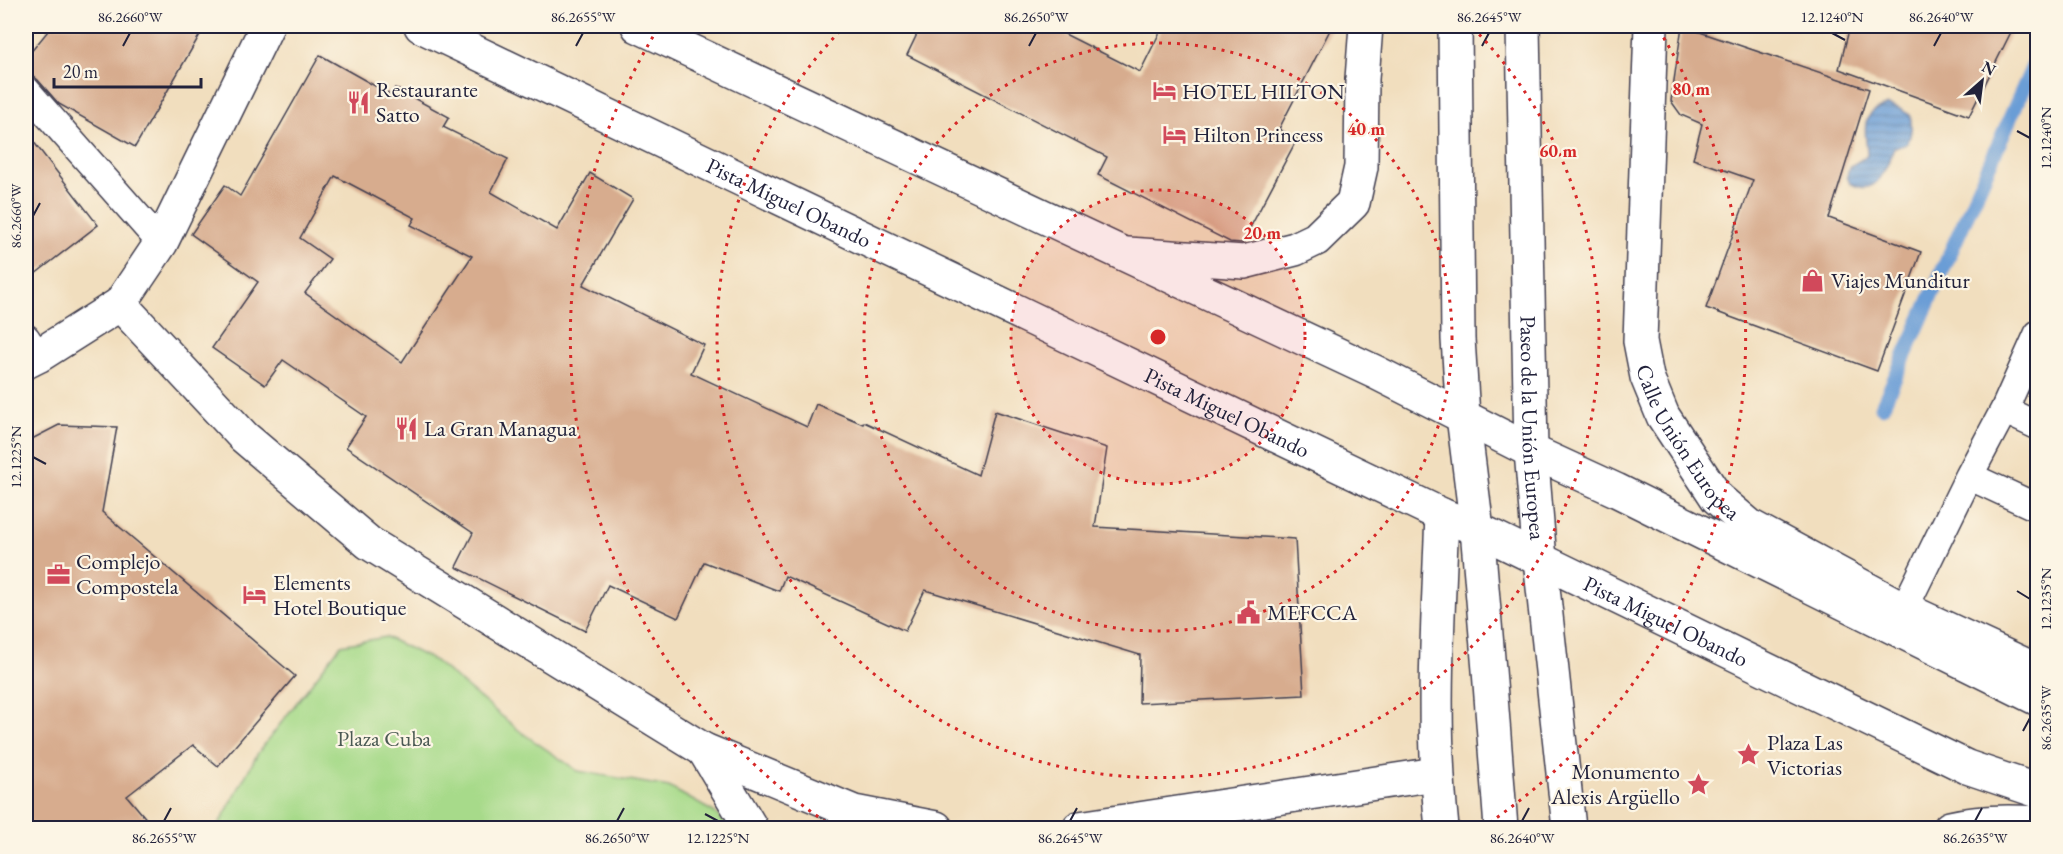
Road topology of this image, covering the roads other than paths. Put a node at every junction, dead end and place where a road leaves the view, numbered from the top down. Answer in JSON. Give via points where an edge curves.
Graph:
{"nodes":[{"id":1,"x":267,"y":26,"type":"edge"},
{"id":2,"x":421,"y":26,"type":"edge"},
{"id":3,"x":638,"y":26,"type":"edge"},
{"id":4,"x":1366,"y":26,"type":"edge"},
{"id":5,"x":1455,"y":26,"type":"edge"},
{"id":6,"x":1523,"y":26,"type":"edge"},
{"id":7,"x":1651,"y":26,"type":"edge"},
{"id":8,"x":26,"y":90,"type":"edge"},
{"id":9,"x":161,"y":243,"type":"junction"},
{"id":10,"x":1128,"y":254,"type":"junction"},
{"id":11,"x":120,"y":304,"type":"junction"},
{"id":12,"x":2037,"y":334,"type":"edge"},
{"id":13,"x":30,"y":352,"type":"edge"},
{"id":14,"x":2004,"y":410,"type":"junction"},
{"id":15,"x":1463,"y":416,"type":"junction"},
{"id":16,"x":2037,"y":426,"type":"edge"},
{"id":17,"x":1531,"y":451,"type":"junction"},
{"id":18,"x":1969,"y":476,"type":"junction"},
{"id":19,"x":2037,"y":508,"type":"edge"},
{"id":20,"x":1442,"y":515,"type":"junction"},
{"id":21,"x":1477,"y":529,"type":"junction"},
{"id":22,"x":1540,"y":560,"type":"junction"},
{"id":23,"x":1904,"y":609,"type":"junction"},
{"id":24,"x":2037,"y":671,"type":"edge"},
{"id":25,"x":2037,"y":699,"type":"edge"},
{"id":26,"x":704,"y":750,"type":"junction"},
{"id":27,"x":1436,"y":774,"type":"junction"},
{"id":28,"x":2037,"y":791,"type":"edge"},
{"id":29,"x":2037,"y":823,"type":"edge"},
{"id":30,"x":751,"y":828,"type":"edge"},
{"id":31,"x":936,"y":828,"type":"edge"},
{"id":32,"x":1079,"y":828,"type":"edge"},
{"id":33,"x":1442,"y":828,"type":"edge"},
{"id":34,"x":1501,"y":828,"type":"edge"},
{"id":35,"x":1569,"y":828,"type":"edge"},
{"id":36,"x":1950,"y":828,"type":"edge"}],
"edges":[{"from":1,"to":9,"type":"main road"},
{"from":2,"to":20,"type":"main road","name":"Pista Miguel Obando"},
{"from":3,"to":10,"type":"main road"},
{"from":4,"to":10,"type":"main road","via":[[1361,167],[1353,203],[1316,239],[1295,249],[1244,261]]},
{"from":5,"to":15,"type":"main road","via":[[1458,339]]},
{"from":6,"to":17,"type":"main road","name":"Paseo de la Unión Europea"},
{"from":7,"to":23,"type":"main road","name":"Calle Unión Europea","via":[[1640,341],[1647,377],[1663,416],[1717,498],[1750,526]]},
{"from":8,"to":9,"type":"lane"},
{"from":9,"to":11,"type":"main road"},
{"from":10,"to":15,"type":"main road"},
{"from":11,"to":13,"type":"main road"},
{"from":11,"to":26,"type":"main road","via":[[244,438],[369,543]]},
{"from":12,"to":14,"type":"lane"},
{"from":14,"to":16,"type":"lane"},
{"from":14,"to":18,"type":"lane"},
{"from":15,"to":17,"type":"main road"},
{"from":15,"to":21,"type":"main road"},
{"from":17,"to":22,"type":"main road","name":"Paseo de la Unión Europea"},
{"from":17,"to":25,"type":"main road"},
{"from":18,"to":19,"type":"lane"},
{"from":18,"to":23,"type":"lane"},
{"from":20,"to":21,"type":"main road","name":"Pista Miguel Obando"},
{"from":20,"to":27,"type":"main road"},
{"from":21,"to":22,"type":"main road","name":"Pista Miguel Obando"},
{"from":21,"to":34,"type":"main road"},
{"from":22,"to":28,"type":"main road","name":"Pista Miguel Obando","via":[[1966,767]]},
{"from":22,"to":35,"type":"main road","name":"Paseo de la Unión Europea"},
{"from":23,"to":24,"type":"main road","name":"Calle Unión Europea"},
{"from":26,"to":30,"type":"main road"},
{"from":26,"to":31,"type":"main road","via":[[854,813]]},
{"from":27,"to":32,"type":"main road"},
{"from":27,"to":33,"type":"main road"},
{"from":29,"to":36,"type":"main road","via":[[2011,821]]}]}
